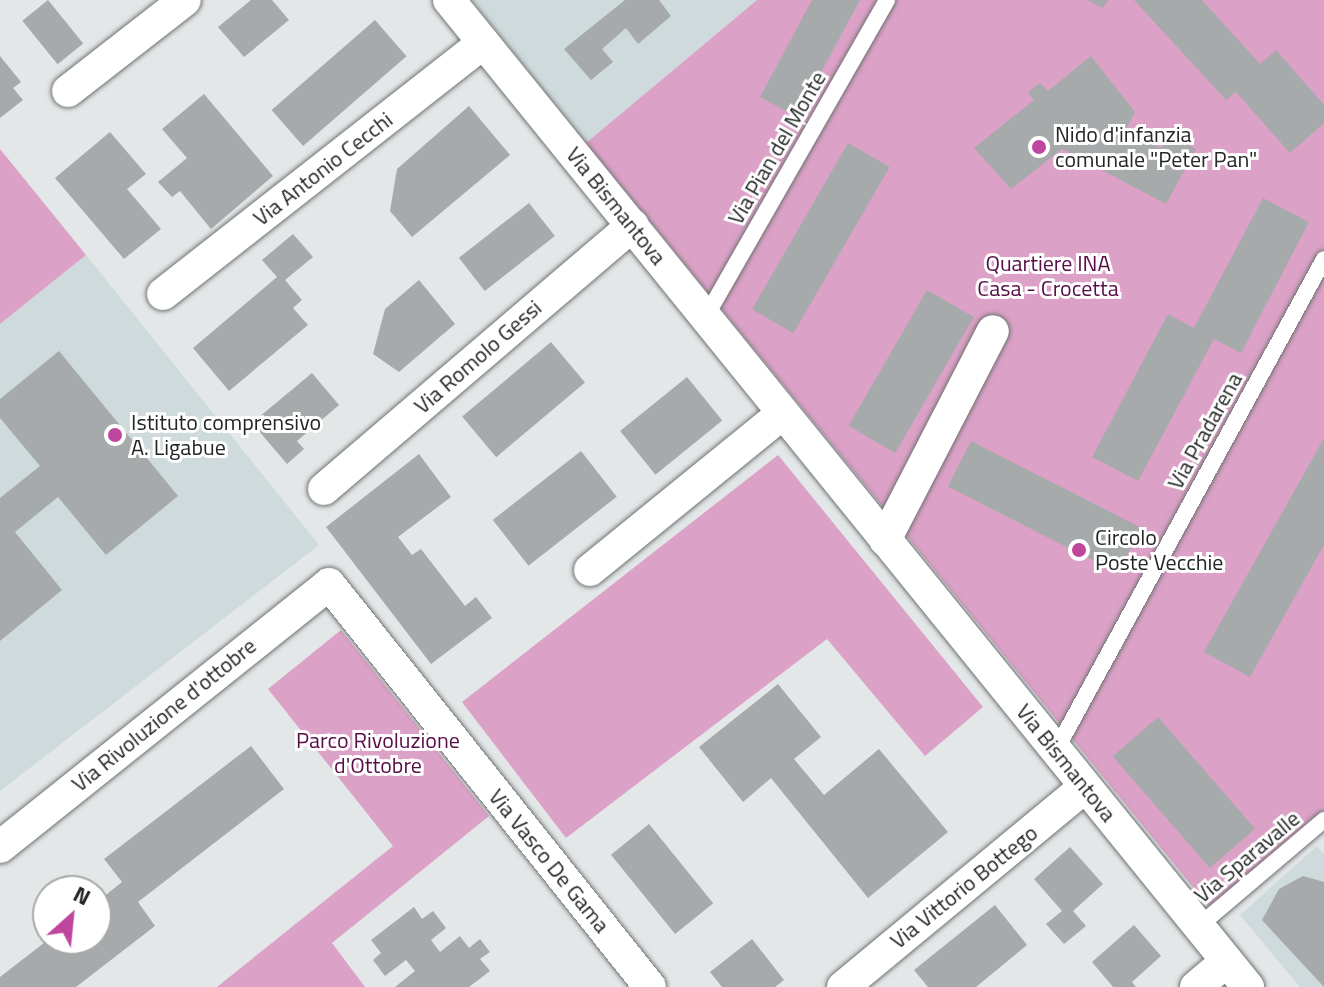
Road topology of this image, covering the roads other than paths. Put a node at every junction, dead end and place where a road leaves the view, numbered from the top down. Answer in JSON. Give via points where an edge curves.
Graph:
{"nodes":[{"id":1,"x":185,"y":0,"type":"edge"},
{"id":2,"x":449,"y":0,"type":"edge"},
{"id":3,"x":887,"y":0,"type":"edge"},
{"id":4,"x":483,"y":43,"type":"junction"},
{"id":5,"x":68,"y":91,"type":"dead end"},
{"id":6,"x":633,"y":225,"type":"junction"},
{"id":7,"x":1324,"y":259,"type":"edge"},
{"id":8,"x":163,"y":294,"type":"dead end"},
{"id":9,"x":705,"y":318,"type":"junction"},
{"id":10,"x":993,"y":331,"type":"dead end"},
{"id":11,"x":782,"y":414,"type":"junction"},
{"id":12,"x":324,"y":489,"type":"dead end"},
{"id":13,"x":885,"y":540,"type":"junction"},
{"id":14,"x":590,"y":570,"type":"dead end"},
{"id":15,"x":329,"y":584,"type":"joint"},
{"id":16,"x":1056,"y":750,"type":"junction"},
{"id":17,"x":1085,"y":787,"type":"junction"},
{"id":18,"x":1324,"y":820,"type":"edge"},
{"id":19,"x":0,"y":847,"type":"edge"},
{"id":20,"x":1199,"y":926,"type":"junction"},
{"id":21,"x":1227,"y":961,"type":"junction"},
{"id":22,"x":650,"y":987,"type":"edge"},
{"id":23,"x":843,"y":987,"type":"edge"},
{"id":24,"x":1196,"y":987,"type":"edge"},
{"id":25,"x":1248,"y":987,"type":"edge"}],
"edges":[{"from":1,"to":5,"type":"street"},
{"from":2,"to":4,"type":"street","name":"Via Bismantova"},
{"from":3,"to":9,"type":"lane","name":"Via Pian del Monte"},
{"from":4,"to":6,"type":"street","name":"Via Bismantova"},
{"from":4,"to":8,"type":"street","name":"Via Antonio Cecchi"},
{"from":6,"to":9,"type":"street","name":"Via Bismantova"},
{"from":6,"to":12,"type":"street","name":"Via Romolo Gessi"},
{"from":7,"to":16,"type":"lane","name":"Via Pradarena"},
{"from":9,"to":11,"type":"street","name":"Via Bismantova"},
{"from":10,"to":13,"type":"street"},
{"from":11,"to":13,"type":"street","name":"Via Bismantova"},
{"from":11,"to":14,"type":"street"},
{"from":13,"to":16,"type":"street","name":"Via Bismantova"},
{"from":15,"to":19,"type":"street","name":"Via Rivoluzione d'ottobre"},
{"from":15,"to":22,"type":"street","name":"Via Vasco De Gama"},
{"from":16,"to":17,"type":"street","name":"Via Bismantova"},
{"from":17,"to":20,"type":"street","name":"Via Bismantova"},
{"from":17,"to":23,"type":"street","name":"Via Vittorio Bottego"},
{"from":18,"to":20,"type":"lane","name":"Via Sparavalle"},
{"from":20,"to":21,"type":"street","name":"Via Bismantova"},
{"from":21,"to":24,"type":"street"},
{"from":21,"to":25,"type":"street","name":"Via Bismantova"}]}
